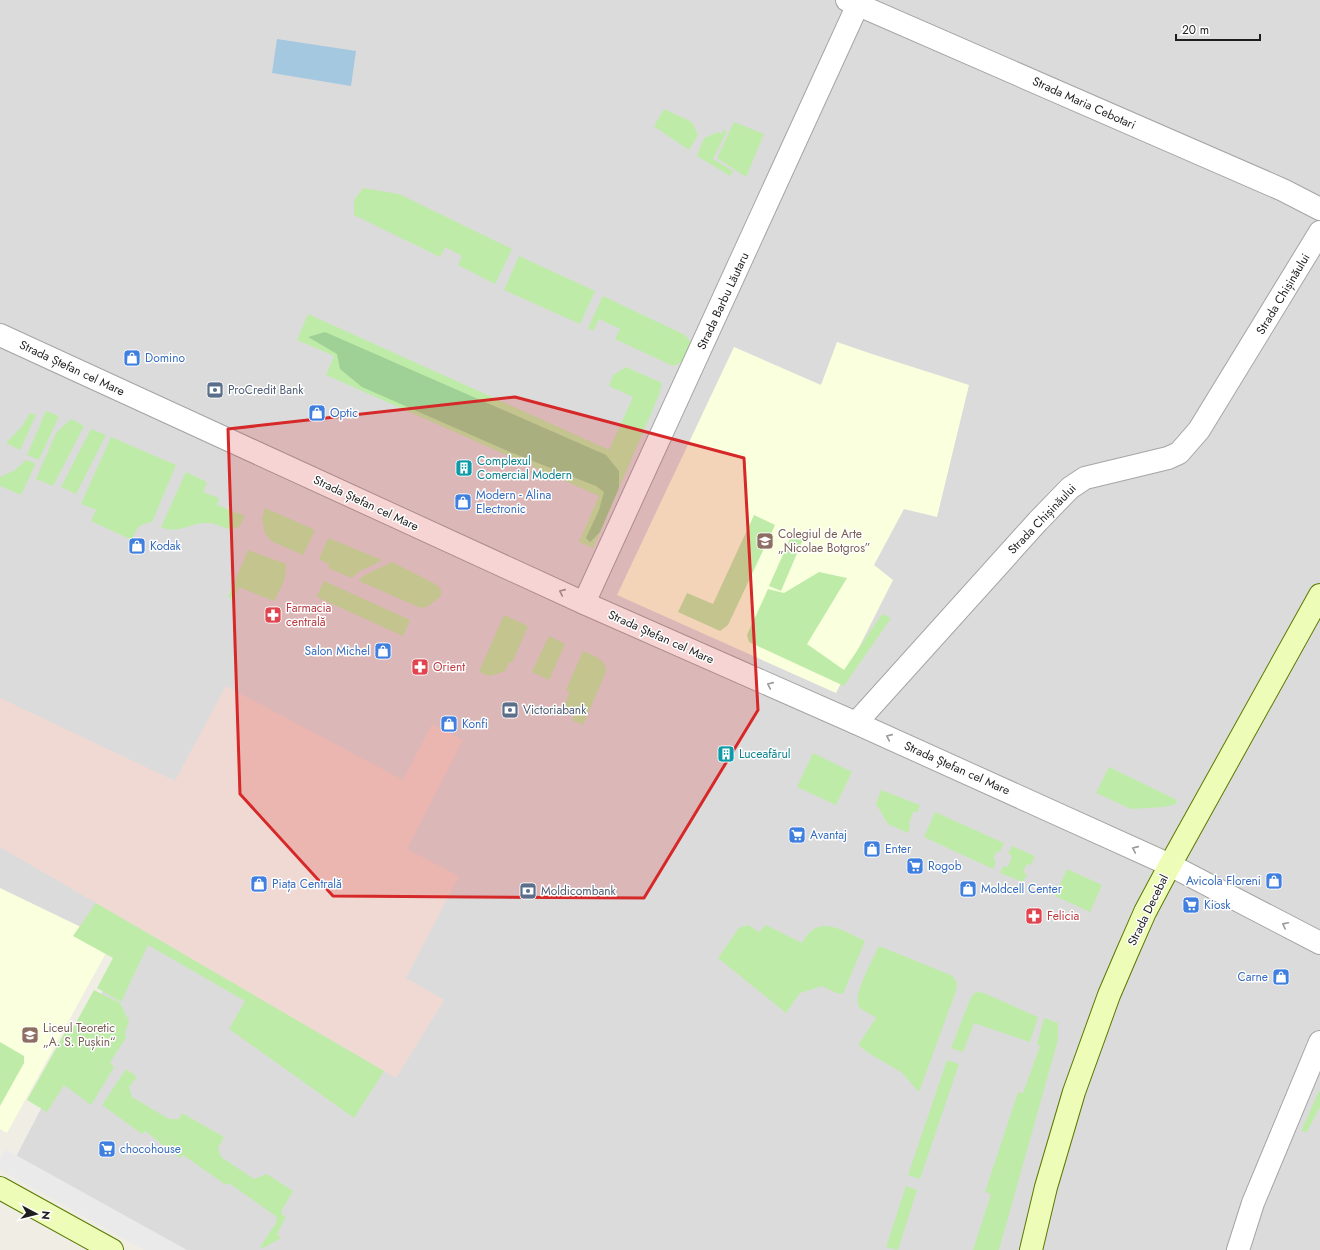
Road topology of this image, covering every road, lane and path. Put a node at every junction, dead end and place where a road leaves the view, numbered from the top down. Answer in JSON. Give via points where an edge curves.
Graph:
{"nodes":[{"id":1,"x":855,"y":2,"type":"edge"},
{"id":2,"x":1320,"y":209,"type":"edge"},
{"id":3,"x":1320,"y":232,"type":"edge"},
{"id":4,"x":0,"y":335,"type":"edge"},
{"id":5,"x":1320,"y":595,"type":"edge"},
{"id":6,"x":584,"y":603,"type":"junction"},
{"id":7,"x":856,"y":722,"type":"junction"},
{"id":8,"x":1170,"y":865,"type":"junction"},
{"id":9,"x":1320,"y":943,"type":"edge"},
{"id":10,"x":1320,"y":1042,"type":"edge"},
{"id":11,"x":0,"y":1188,"type":"edge"},
{"id":12,"x":112,"y":1250,"type":"edge"},
{"id":13,"x":1031,"y":1250,"type":"edge"},
{"id":14,"x":1238,"y":1250,"type":"edge"}],
"edges":[{"from":1,"to":2,"type":"street","name":"Strada Maria Cebotari","via":[[1283,190]]},
{"from":1,"to":6,"type":"street","name":"Strada Barbu Lăutaru"},
{"from":3,"to":7,"type":"street","name":"Strada Chișinăului","via":[[1199,430],[1180,453],[1085,478],[1070,488]]},
{"from":6,"to":4,"type":"street","name":"Strada Ștefan cel Mare","one_way":true},
{"from":5,"to":8,"type":"main road","name":"Strada Decebal"},
{"from":7,"to":6,"type":"street","name":"Strada Ștefan cel Mare","one_way":true},
{"from":8,"to":7,"type":"street","name":"Strada Ștefan cel Mare","one_way":true},
{"from":9,"to":8,"type":"street","name":"Strada Ștefan cel Mare","one_way":true},
{"from":8,"to":13,"type":"main road","name":"Strada Decebal","via":[[1142,919],[1100,1019],[1059,1141]]},
{"from":10,"to":14,"type":"street","via":[[1253,1203]]},
{"from":11,"to":12,"type":"main road"}]}
